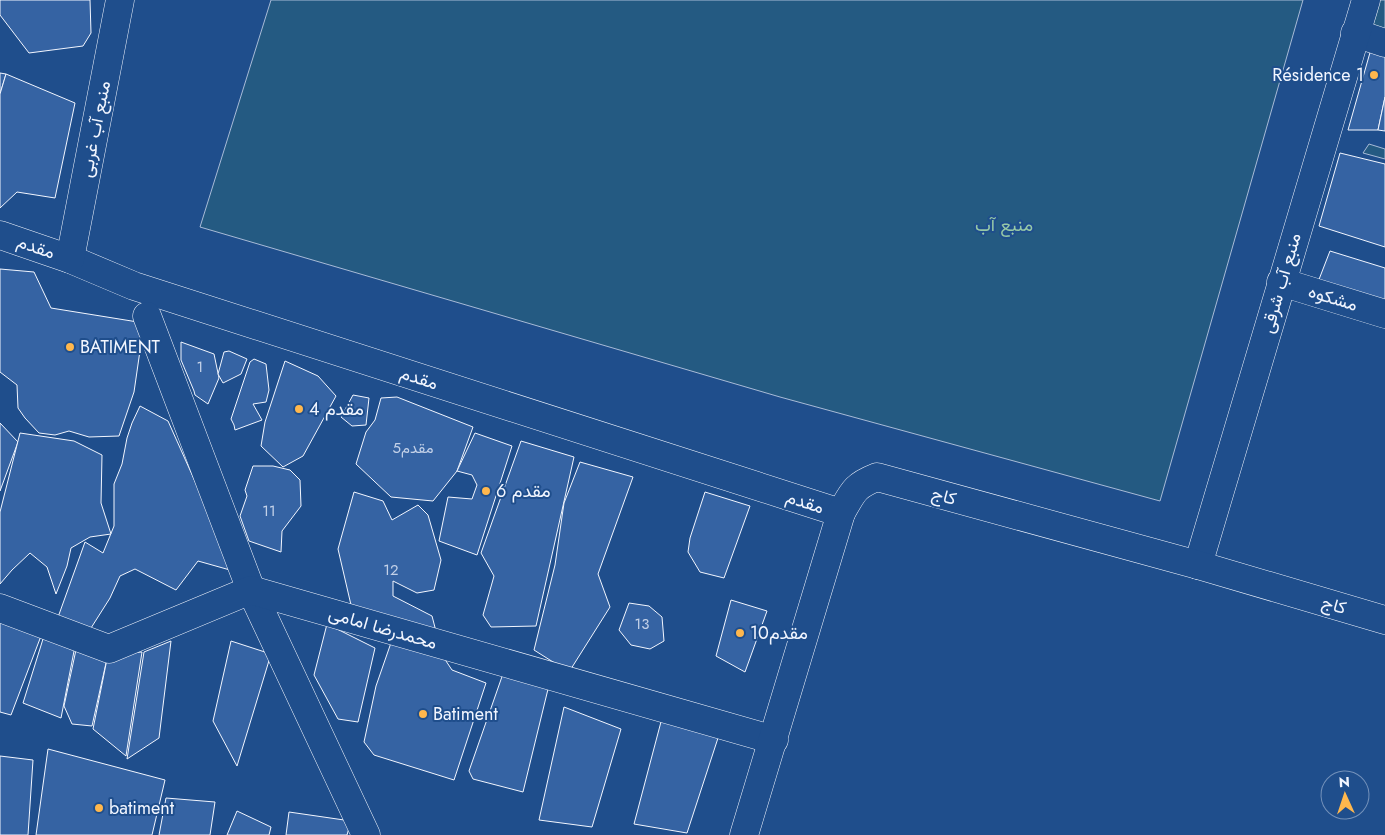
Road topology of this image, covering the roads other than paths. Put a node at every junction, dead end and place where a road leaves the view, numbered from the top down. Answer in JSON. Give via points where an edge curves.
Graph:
{"nodes":[{"id":1,"x":120,"y":0,"type":"edge"},
{"id":2,"x":1366,"y":0,"type":"edge"},
{"id":3,"x":1355,"y":33,"type":"junction"},
{"id":4,"x":1385,"y":43,"type":"edge"},
{"id":5,"x":0,"y":235,"type":"edge"},
{"id":6,"x":70,"y":259,"type":"junction"},
{"id":7,"x":1281,"y":282,"type":"junction"},
{"id":8,"x":1385,"y":314,"type":"edge"},
{"id":9,"x":147,"y":316,"type":"dead end"},
{"id":10,"x":841,"y":513,"type":"junction"},
{"id":11,"x":1198,"y":566,"type":"junction"},
{"id":12,"x":251,"y":590,"type":"junction"},
{"id":13,"x":0,"y":608,"type":"edge"},
{"id":14,"x":1385,"y":620,"type":"edge"},
{"id":15,"x":774,"y":740,"type":"junction"},
{"id":16,"x":366,"y":835,"type":"edge"},
{"id":17,"x":744,"y":835,"type":"edge"}],
"edges":[{"from":1,"to":6,"type":"street","name":"منبع آب غربی"},
{"from":2,"to":3,"type":"street","name":"منبع آب شرقی"},
{"from":3,"to":4,"type":"street"},
{"from":3,"to":7,"type":"street","name":"منبع آب شرقی"},
{"from":5,"to":6,"type":"street","name":"مقدم"},
{"from":6,"to":10,"type":"street","name":"مقدم","via":[[134,286]]},
{"from":7,"to":8,"type":"street","name":"مشکوه"},
{"from":7,"to":11,"type":"street","name":"منبع آب شرقی"},
{"from":9,"to":12,"type":"street"},
{"from":10,"to":11,"type":"street","name":"کاج","via":[[860,484],[877,477]]},
{"from":10,"to":15,"type":"street","name":"کاج"},
{"from":11,"to":14,"type":"street","name":"کاج"},
{"from":12,"to":13,"type":"street","via":[[109,649]]},
{"from":12,"to":15,"type":"street","name":"محمدرضا امامی"},
{"from":12,"to":16,"type":"street"},
{"from":15,"to":17,"type":"street","name":"کاج"}]}
